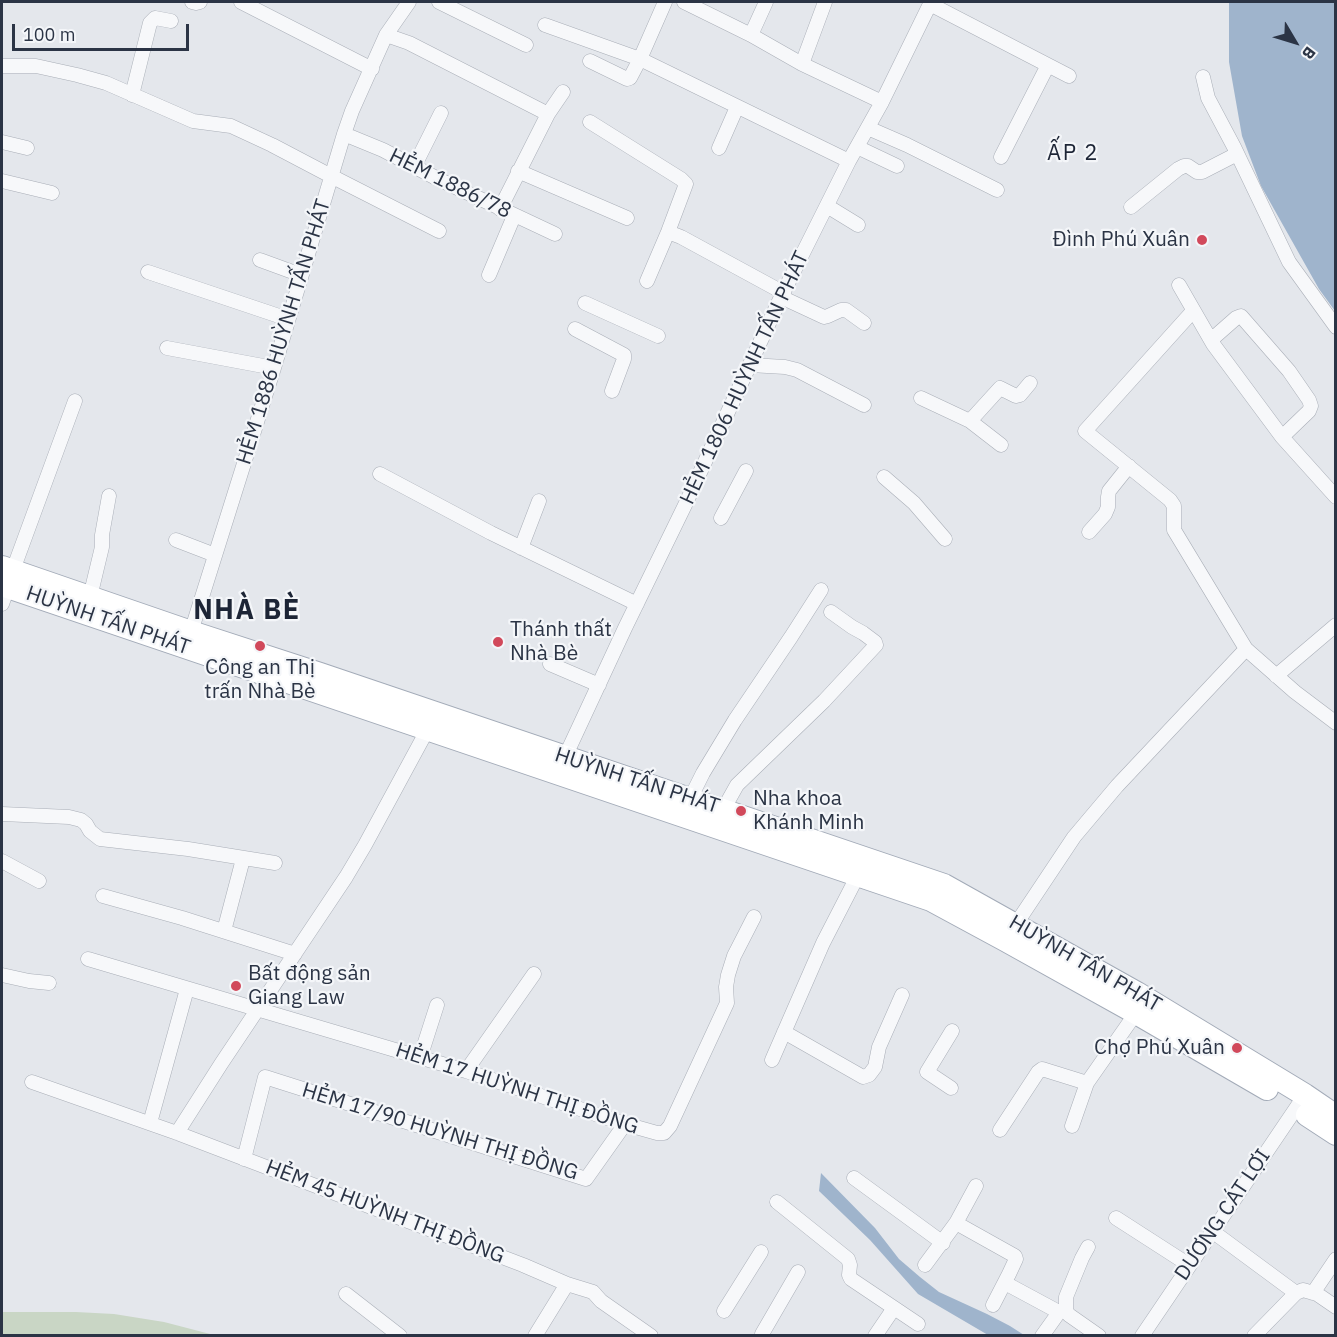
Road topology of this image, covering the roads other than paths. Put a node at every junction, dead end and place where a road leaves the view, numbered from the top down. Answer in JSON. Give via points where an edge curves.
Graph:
{"nodes":[{"id":1,"x":192,"y":2,"type":"edge"},
{"id":2,"x":200,"y":2,"type":"edge"},
{"id":3,"x":241,"y":2,"type":"edge"},
{"id":4,"x":406,"y":2,"type":"edge"},
{"id":5,"x":439,"y":2,"type":"edge"},
{"id":6,"x":665,"y":2,"type":"edge"},
{"id":7,"x":684,"y":2,"type":"edge"},
{"id":8,"x":766,"y":2,"type":"edge"},
{"id":9,"x":825,"y":2,"type":"edge"},
{"id":10,"x":930,"y":3,"type":"edge"},
{"id":11,"x":171,"y":21,"type":"dead end"},
{"id":12,"x":545,"y":25,"type":"dead end"},
{"id":13,"x":386,"y":35,"type":"junction"},
{"id":14,"x":751,"y":35,"type":"junction"},
{"id":15,"x":526,"y":45,"type":"dead end"},
{"id":16,"x":640,"y":59,"type":"junction"},
{"id":17,"x":590,"y":61,"type":"dead end"},
{"id":18,"x":802,"y":64,"type":"junction"},
{"id":19,"x":1048,"y":65,"type":"junction"},
{"id":20,"x":2,"y":66,"type":"edge"},
{"id":21,"x":372,"y":69,"type":"junction"},
{"id":22,"x":1069,"y":76,"type":"dead end"},
{"id":23,"x":1203,"y":77,"type":"dead end"},
{"id":24,"x":563,"y":93,"type":"dead end"},
{"id":25,"x":132,"y":94,"type":"junction"},
{"id":26,"x":882,"y":102,"type":"junction"},
{"id":27,"x":737,"y":106,"type":"junction"},
{"id":28,"x":441,"y":113,"type":"dead end"},
{"id":29,"x":548,"y":114,"type":"junction"},
{"id":30,"x":590,"y":122,"type":"dead end"},
{"id":31,"x":868,"y":128,"type":"junction"},
{"id":32,"x":344,"y":134,"type":"junction"},
{"id":33,"x":2,"y":142,"type":"edge"},
{"id":34,"x":857,"y":147,"type":"junction"},
{"id":35,"x":27,"y":148,"type":"dead end"},
{"id":36,"x":719,"y":148,"type":"dead end"},
{"id":37,"x":1237,"y":154,"type":"junction"},
{"id":38,"x":1001,"y":157,"type":"dead end"},
{"id":39,"x":849,"y":161,"type":"junction"},
{"id":40,"x":897,"y":166,"type":"dead end"},
{"id":41,"x":414,"y":167,"type":"junction"},
{"id":42,"x":518,"y":171,"type":"junction"},
{"id":43,"x":331,"y":176,"type":"junction"},
{"id":44,"x":2,"y":181,"type":"edge"},
{"id":45,"x":997,"y":190,"type":"dead end"},
{"id":46,"x":52,"y":193,"type":"dead end"},
{"id":47,"x":827,"y":206,"type":"junction"},
{"id":48,"x":1131,"y":207,"type":"dead end"},
{"id":49,"x":500,"y":209,"type":"junction"},
{"id":50,"x":514,"y":216,"type":"junction"},
{"id":51,"x":627,"y":218,"type":"dead end"},
{"id":52,"x":858,"y":225,"type":"dead end"},
{"id":53,"x":439,"y":231,"type":"dead end"},
{"id":54,"x":668,"y":232,"type":"junction"},
{"id":55,"x":555,"y":234,"type":"dead end"},
{"id":56,"x":260,"y":260,"type":"dead end"},
{"id":57,"x":148,"y":272,"type":"dead end"},
{"id":58,"x":302,"y":275,"type":"junction"},
{"id":59,"x":489,"y":276,"type":"dead end"},
{"id":60,"x":646,"y":281,"type":"dead end"},
{"id":61,"x":1179,"y":285,"type":"dead end"},
{"id":62,"x":782,"y":295,"type":"junction"},
{"id":63,"x":585,"y":303,"type":"dead end"},
{"id":64,"x":1193,"y":311,"type":"junction"},
{"id":65,"x":288,"y":319,"type":"junction"},
{"id":66,"x":864,"y":323,"type":"dead end"},
{"id":67,"x":1335,"y":327,"type":"edge"},
{"id":68,"x":575,"y":329,"type":"dead end"},
{"id":69,"x":658,"y":336,"type":"dead end"},
{"id":70,"x":1211,"y":340,"type":"junction"},
{"id":71,"x":166,"y":348,"type":"dead end"},
{"id":72,"x":750,"y":365,"type":"junction"},
{"id":73,"x":274,"y":368,"type":"junction"},
{"id":74,"x":1030,"y":383,"type":"dead end"},
{"id":75,"x":612,"y":391,"type":"dead end"},
{"id":76,"x":921,"y":398,"type":"dead end"},
{"id":77,"x":75,"y":401,"type":"dead end"},
{"id":78,"x":864,"y":405,"type":"dead end"},
{"id":79,"x":970,"y":421,"type":"junction"},
{"id":80,"x":1282,"y":437,"type":"junction"},
{"id":81,"x":1001,"y":445,"type":"dead end"},
{"id":82,"x":1129,"y":466,"type":"junction"},
{"id":83,"x":746,"y":471,"type":"dead end"},
{"id":84,"x":380,"y":474,"type":"dead end"},
{"id":85,"x":884,"y":477,"type":"dead end"},
{"id":86,"x":109,"y":496,"type":"dead end"},
{"id":87,"x":1335,"y":497,"type":"edge"},
{"id":88,"x":539,"y":501,"type":"dead end"},
{"id":89,"x":721,"y":518,"type":"dead end"},
{"id":90,"x":1089,"y":532,"type":"dead end"},
{"id":91,"x":945,"y":539,"type":"dead end"},
{"id":92,"x":176,"y":540,"type":"dead end"},
{"id":93,"x":521,"y":548,"type":"junction"},
{"id":94,"x":215,"y":555,"type":"junction"},
{"id":95,"x":5,"y":583,"type":"edge"},
{"id":96,"x":821,"y":590,"type":"dead end"},
{"id":97,"x":90,"y":597,"type":"junction"},
{"id":98,"x":637,"y":604,"type":"junction"},
{"id":99,"x":831,"y":612,"type":"dead end"},
{"id":100,"x":1335,"y":625,"type":"edge"},
{"id":101,"x":191,"y":632,"type":"junction"},
{"id":102,"x":1246,"y":648,"type":"junction"},
{"id":103,"x":550,"y":664,"type":"dead end"},
{"id":104,"x":1276,"y":676,"type":"junction"},
{"id":105,"x":599,"y":685,"type":"junction"},
{"id":106,"x":432,"y":721,"type":"junction"},
{"id":107,"x":1335,"y":723,"type":"edge"},
{"id":108,"x":565,"y":758,"type":"junction"},
{"id":109,"x":690,"y":799,"type":"junction"},
{"id":110,"x":723,"y":810,"type":"junction"},
{"id":111,"x":2,"y":814,"type":"edge"},
{"id":112,"x":243,"y":859,"type":"junction"},
{"id":113,"x":2,"y":861,"type":"edge"},
{"id":114,"x":275,"y":863,"type":"dead end"},
{"id":115,"x":858,"y":875,"type":"junction"},
{"id":116,"x":39,"y":881,"type":"dead end"},
{"id":117,"x":103,"y":896,"type":"dead end"},
{"id":118,"x":754,"y":917,"type":"dead end"},
{"id":119,"x":224,"y":931,"type":"junction"},
{"id":120,"x":1010,"y":932,"type":"junction"},
{"id":121,"x":295,"y":954,"type":"junction"},
{"id":122,"x":88,"y":959,"type":"dead end"},
{"id":123,"x":534,"y":974,"type":"dead end"},
{"id":124,"x":2,"y":975,"type":"edge"},
{"id":125,"x":49,"y":983,"type":"dead end"},
{"id":126,"x":187,"y":988,"type":"junction"},
{"id":127,"x":903,"y":995,"type":"dead end"},
{"id":128,"x":437,"y":1005,"type":"dead end"},
{"id":129,"x":258,"y":1010,"type":"junction"},
{"id":130,"x":1136,"y":1013,"type":"junction"},
{"id":131,"x":952,"y":1031,"type":"dead end"},
{"id":132,"x":784,"y":1032,"type":"junction"},
{"id":133,"x":420,"y":1058,"type":"junction"},
{"id":134,"x":772,"y":1060,"type":"dead end"},
{"id":135,"x":466,"y":1071,"type":"junction"},
{"id":136,"x":32,"y":1082,"type":"dead end"},
{"id":137,"x":1087,"y":1083,"type":"junction"},
{"id":138,"x":951,"y":1088,"type":"dead end"},
{"id":139,"x":1301,"y":1102,"type":"junction"},
{"id":140,"x":1335,"y":1116,"type":"edge"},
{"id":141,"x":150,"y":1123,"type":"junction"},
{"id":142,"x":625,"y":1124,"type":"junction"},
{"id":143,"x":1072,"y":1126,"type":"dead end"},
{"id":144,"x":1000,"y":1130,"type":"dead end"},
{"id":145,"x":177,"y":1133,"type":"junction"},
{"id":146,"x":1335,"y":1134,"type":"edge"},
{"id":147,"x":244,"y":1159,"type":"junction"},
{"id":148,"x":854,"y":1178,"type":"dead end"},
{"id":149,"x":976,"y":1186,"type":"dead end"},
{"id":150,"x":777,"y":1202,"type":"dead end"},
{"id":151,"x":1116,"y":1218,"type":"dead end"},
{"id":152,"x":956,"y":1223,"type":"junction"},
{"id":153,"x":1212,"y":1231,"type":"junction"},
{"id":154,"x":943,"y":1242,"type":"junction"},
{"id":155,"x":1088,"y":1246,"type":"dead end"},
{"id":156,"x":761,"y":1252,"type":"dead end"},
{"id":157,"x":1335,"y":1259,"type":"edge"},
{"id":158,"x":925,"y":1265,"type":"dead end"},
{"id":159,"x":1189,"y":1265,"type":"junction"},
{"id":160,"x":798,"y":1272,"type":"dead end"},
{"id":161,"x":1005,"y":1282,"type":"junction"},
{"id":162,"x":567,"y":1284,"type":"junction"},
{"id":163,"x":1296,"y":1293,"type":"junction"},
{"id":164,"x":1313,"y":1293,"type":"junction"},
{"id":165,"x":346,"y":1294,"type":"dead end"},
{"id":166,"x":993,"y":1305,"type":"dead end"},
{"id":167,"x":1335,"y":1307,"type":"edge"},
{"id":168,"x":894,"y":1308,"type":"junction"},
{"id":169,"x":724,"y":1311,"type":"dead end"},
{"id":170,"x":918,"y":1324,"type":"dead end"},
{"id":171,"x":762,"y":1334,"type":"dead end"},
{"id":172,"x":400,"y":1335,"type":"edge"},
{"id":173,"x":535,"y":1335,"type":"edge"},
{"id":174,"x":651,"y":1335,"type":"edge"},
{"id":175,"x":874,"y":1335,"type":"edge"},
{"id":176,"x":1042,"y":1335,"type":"edge"},
{"id":177,"x":1099,"y":1335,"type":"edge"},
{"id":178,"x":1142,"y":1335,"type":"edge"},
{"id":179,"x":1254,"y":1335,"type":"edge"}],
"edges":[{"from":1,"to":2,"type":"street"},
{"from":3,"to":21,"type":"street"},
{"from":4,"to":13,"type":"street","name":"HẺM 1886 HUỲNH TẤN PHÁT"},
{"from":5,"to":15,"type":"street"},
{"from":6,"to":16,"type":"street"},
{"from":7,"to":14,"type":"street"},
{"from":8,"to":14,"type":"street"},
{"from":9,"to":18,"type":"street"},
{"from":10,"to":19,"type":"street"},
{"from":10,"to":26,"type":"street","name":"HẺM 1806 HUỲNH TẤN PHÁT"},
{"from":11,"to":25,"type":"street","via":[[155,18],[150,23]]},
{"from":12,"to":16,"type":"street"},
{"from":13,"to":21,"type":"street","name":"HẺM 1886 HUỲNH TẤN PHÁT"},
{"from":13,"to":29,"type":"street","via":[[409,42]]},
{"from":14,"to":18,"type":"street"},
{"from":16,"to":17,"type":"street","via":[[627,79]]},
{"from":16,"to":27,"type":"street"},
{"from":18,"to":26,"type":"street"},
{"from":19,"to":22,"type":"street"},
{"from":19,"to":38,"type":"street"},
{"from":20,"to":25,"type":"street","via":[[36,66]]},
{"from":21,"to":32,"type":"street","name":"HẺM 1886 HUỲNH TẤN PHÁT"},
{"from":23,"to":37,"type":"street","via":[[1208,98]]},
{"from":24,"to":29,"type":"street"},
{"from":25,"to":43,"type":"street","via":[[193,121],[231,126]]},
{"from":26,"to":31,"type":"street","name":"HẺM 1806 HUỲNH TẤN PHÁT"},
{"from":27,"to":36,"type":"street"},
{"from":27,"to":39,"type":"street"},
{"from":28,"to":41,"type":"street"},
{"from":29,"to":42,"type":"street"},
{"from":30,"to":54,"type":"street","via":[[685,182]]},
{"from":31,"to":34,"type":"street","name":"HẺM 1806 HUỲNH TẤN PHÁT"},
{"from":31,"to":45,"type":"street"},
{"from":32,"to":41,"type":"street","name":"HẺM 1886/78"},
{"from":32,"to":43,"type":"street","name":"HẺM 1886 HUỲNH TẤN PHÁT"},
{"from":33,"to":35,"type":"street"},
{"from":34,"to":39,"type":"street","name":"HẺM 1806 HUỲNH TẤN PHÁT"},
{"from":34,"to":40,"type":"street"},
{"from":37,"to":48,"type":"street","via":[[1202,171],[1184,166]]},
{"from":37,"to":67,"type":"street","via":[[1288,262]]},
{"from":39,"to":47,"type":"street","name":"HẺM 1806 HUỲNH TẤN PHÁT"},
{"from":41,"to":49,"type":"street","name":"HẺM 1886/78"},
{"from":42,"to":49,"type":"street"},
{"from":42,"to":51,"type":"street"},
{"from":43,"to":53,"type":"street"},
{"from":43,"to":58,"type":"street","name":"HẺM 1886 HUỲNH TẤN PHÁT"},
{"from":44,"to":46,"type":"street"},
{"from":47,"to":52,"type":"street"},
{"from":47,"to":62,"type":"street","name":"HẺM 1806 HUỲNH TẤN PHÁT"},
{"from":49,"to":50,"type":"street","name":"HẺM 1886/78"},
{"from":50,"to":55,"type":"street","name":"HẺM 1886/78"},
{"from":50,"to":59,"type":"street"},
{"from":54,"to":60,"type":"street"},
{"from":54,"to":62,"type":"street"},
{"from":56,"to":58,"type":"street"},
{"from":57,"to":65,"type":"street"},
{"from":58,"to":65,"type":"street","name":"HẺM 1886 HUỲNH TẤN PHÁT"},
{"from":61,"to":64,"type":"street"},
{"from":62,"to":66,"type":"street","via":[[824,317],[843,310]]},
{"from":62,"to":72,"type":"street","name":"HẺM 1806 HUỲNH TẤN PHÁT"},
{"from":63,"to":69,"type":"street"},
{"from":64,"to":70,"type":"street"},
{"from":64,"to":82,"type":"street","via":[[1085,431]]},
{"from":65,"to":73,"type":"street","name":"HẺM 1886 HUỲNH TẤN PHÁT"},
{"from":68,"to":75,"type":"street","via":[[624,355]]},
{"from":70,"to":80,"type":"street"},
{"from":70,"to":80,"type":"street","via":[[1241,316],[1289,371],[1311,406]]},
{"from":71,"to":73,"type":"street"},
{"from":72,"to":78,"type":"street","via":[[797,370]]},
{"from":72,"to":98,"type":"street","name":"HẺM 1806 HUỲNH TẤN PHÁT"},
{"from":73,"to":94,"type":"street","name":"HẺM 1886 HUỲNH TẤN PHÁT"},
{"from":74,"to":79,"type":"street","via":[[1016,396],[1000,388]]},
{"from":76,"to":79,"type":"street"},
{"from":77,"to":95,"type":"street"},
{"from":79,"to":81,"type":"street"},
{"from":80,"to":87,"type":"street"},
{"from":82,"to":90,"type":"street","via":[[1109,491],[1105,514]]},
{"from":82,"to":102,"type":"street","via":[[1174,506],[1174,530]]},
{"from":83,"to":89,"type":"street"},
{"from":84,"to":93,"type":"street"},
{"from":85,"to":91,"type":"street","via":[[914,503]]},
{"from":86,"to":97,"type":"street"},
{"from":88,"to":93,"type":"street"},
{"from":92,"to":94,"type":"street"},
{"from":93,"to":98,"type":"street"},
{"from":94,"to":101,"type":"street","name":"HẺM 1886 HUỲNH TẤN PHÁT"},
{"from":95,"to":97,"type":"main road","name":"HUỲNH TẤN PHÁT"},
{"from":95,"to":106,"type":"main road","name":"HUỲNH TẤN PHÁT"},
{"from":96,"to":109,"type":"street","via":[[735,720]]},
{"from":97,"to":101,"type":"main road","name":"HUỲNH TẤN PHÁT"},
{"from":98,"to":105,"type":"street","name":"HẺM 1806 HUỲNH TẤN PHÁT"},
{"from":99,"to":110,"type":"street","via":[[876,645],[737,785]]},
{"from":100,"to":104,"type":"street"},
{"from":101,"to":106,"type":"main road","name":"HUỲNH TẤN PHÁT"},
{"from":102,"to":104,"type":"street"},
{"from":102,"to":120,"type":"street","via":[[1074,837]]},
{"from":103,"to":105,"type":"street"},
{"from":104,"to":107,"type":"street"},
{"from":105,"to":108,"type":"street","name":"HẺM 1806 HUỲNH TẤN PHÁT"},
{"from":106,"to":108,"type":"main road","name":"HUỲNH TẤN PHÁT"},
{"from":106,"to":115,"type":"main road","name":"HUỲNH TẤN PHÁT"},
{"from":106,"to":121,"type":"street","via":[[360,853]]},
{"from":108,"to":109,"type":"main road","name":"HUỲNH TẤN PHÁT"},
{"from":109,"to":110,"type":"main road","name":"HUỲNH TẤN PHÁT"},
{"from":110,"to":120,"type":"main road","name":"HUỲNH TẤN PHÁT","via":[[944,885]]},
{"from":111,"to":112,"type":"street","via":[[69,817],[81,820],[100,839]]},
{"from":112,"to":114,"type":"street"},
{"from":112,"to":119,"type":"street"},
{"from":113,"to":116,"type":"street"},
{"from":115,"to":120,"type":"main road","name":"HUỲNH TẤN PHÁT"},
{"from":115,"to":132,"type":"street"},
{"from":117,"to":119,"type":"street"},
{"from":118,"to":142,"type":"street","name":"HẺM 17 HUỲNH THỊ ĐỒNG","via":[[728,975],[727,1004],[670,1126],[657,1133]]},
{"from":119,"to":121,"type":"street"},
{"from":120,"to":130,"type":"main road","name":"HUỲNH TẤN PHÁT"},
{"from":120,"to":139,"type":"main road","name":"HUỲNH TẤN PHÁT","via":[[1137,993]]},
{"from":121,"to":129,"type":"street"},
{"from":122,"to":126,"type":"street","name":"HẺM 17 HUỲNH THỊ ĐỒNG"},
{"from":123,"to":135,"type":"street"},
{"from":124,"to":125,"type":"street"},
{"from":126,"to":129,"type":"street","name":"HẺM 17 HUỲNH THỊ ĐỒNG"},
{"from":126,"to":141,"type":"street"},
{"from":127,"to":132,"type":"street","via":[[879,1047],[875,1067],[863,1077]]},
{"from":128,"to":133,"type":"street"},
{"from":129,"to":133,"type":"street","name":"HẺM 17 HUỲNH THỊ ĐỒNG"},
{"from":129,"to":145,"type":"street"},
{"from":130,"to":137,"type":"street"},
{"from":130,"to":139,"type":"main road","name":"HUỲNH TẤN PHÁT","via":[[1278,1095]]},
{"from":131,"to":138,"type":"street","via":[[927,1072]]},
{"from":132,"to":134,"type":"street"},
{"from":133,"to":135,"type":"street","name":"HẺM 17 HUỲNH THỊ ĐỒNG"},
{"from":135,"to":142,"type":"street","name":"HẺM 17 HUỲNH THỊ ĐỒNG"},
{"from":136,"to":141,"type":"street","name":"HẺM 45 HUỲNH THỊ ĐỒNG"},
{"from":137,"to":143,"type":"street"},
{"from":137,"to":144,"type":"street","via":[[1042,1069]]},
{"from":139,"to":140,"type":"main road","name":"HUỲNH TẤN PHÁT"},
{"from":139,"to":146,"type":"main road","name":"HUỲNH TẤN PHÁT"},
{"from":139,"to":153,"type":"street","name":"DƯƠNG CÁT LỢI"},
{"from":141,"to":145,"type":"street","name":"HẺM 45 HUỲNH THỊ ĐỒNG"},
{"from":142,"to":147,"type":"street","name":"HẺM 17/90 HUỲNH THỊ ĐỒNG","via":[[586,1179],[265,1077]]},
{"from":145,"to":147,"type":"street","name":"HẺM 45 HUỲNH THỊ ĐỒNG"},
{"from":147,"to":162,"type":"street","name":"HẺM 45 HUỲNH THỊ ĐỒNG"},
{"from":148,"to":154,"type":"street"},
{"from":149,"to":152,"type":"street"},
{"from":150,"to":168,"type":"street","via":[[848,1259],[851,1279]]},
{"from":151,"to":159,"type":"street"},
{"from":152,"to":154,"type":"street"},
{"from":152,"to":161,"type":"street","via":[[1015,1256]]},
{"from":153,"to":159,"type":"street","name":"DƯƠNG CÁT LỢI"},
{"from":153,"to":163,"type":"street"},
{"from":154,"to":158,"type":"street"},
{"from":155,"to":177,"type":"street","via":[[1066,1297],[1066,1311]]},
{"from":156,"to":169,"type":"street"},
{"from":157,"to":164,"type":"street"},
{"from":159,"to":178,"type":"street","name":"DƯƠNG CÁT LỢI"},
{"from":160,"to":171,"type":"street"},
{"from":161,"to":166,"type":"street"},
{"from":161,"to":176,"type":"street","via":[[1058,1312]]},
{"from":162,"to":173,"type":"street"},
{"from":162,"to":174,"type":"street","name":"HẺM 45 HUỲNH THỊ ĐỒNG","via":[[593,1292]]},
{"from":163,"to":164,"type":"street"},
{"from":163,"to":179,"type":"street"},
{"from":164,"to":167,"type":"street"},
{"from":165,"to":172,"type":"street"},
{"from":168,"to":170,"type":"street"},
{"from":168,"to":175,"type":"street"}]}
